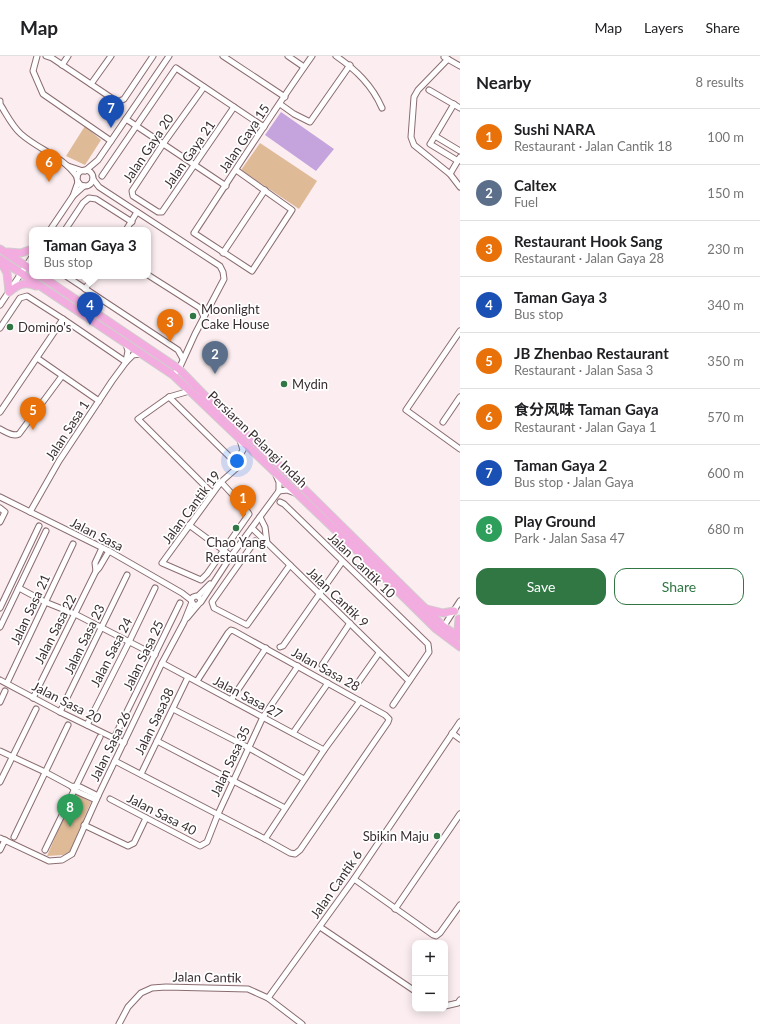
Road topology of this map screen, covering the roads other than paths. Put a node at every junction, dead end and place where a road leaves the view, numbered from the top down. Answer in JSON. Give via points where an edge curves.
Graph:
{"nodes":[{"id":1,"x":37,"y":56,"type":"edge"},
{"id":2,"x":46,"y":56,"type":"edge"},
{"id":3,"x":68,"y":56,"type":"edge"},
{"id":4,"x":111,"y":56,"type":"edge"},
{"id":5,"x":153,"y":56,"type":"edge"},
{"id":6,"x":168,"y":56,"type":"edge"},
{"id":7,"x":223,"y":56,"type":"edge"},
{"id":8,"x":288,"y":56,"type":"edge"},
{"id":9,"x":312,"y":56,"type":"edge"},
{"id":10,"x":336,"y":56,"type":"edge"},
{"id":11,"x":446,"y":58,"type":"edge"},
{"id":12,"x":62,"y":65,"type":"junction"},
{"id":13,"x":350,"y":65,"type":"junction"},
{"id":14,"x":460,"y":66,"type":"edge"},
{"id":15,"x":304,"y":67,"type":"junction"},
{"id":16,"x":91,"y":84,"type":"junction"},
{"id":17,"x":204,"y":87,"type":"junction"},
{"id":18,"x":430,"y":90,"type":"dead end"},
{"id":19,"x":285,"y":96,"type":"junction"},
{"id":20,"x":0,"y":101,"type":"edge"},
{"id":21,"x":280,"y":104,"type":"junction"},
{"id":22,"x":454,"y":104,"type":"junction"},
{"id":23,"x":234,"y":107,"type":"junction"},
{"id":24,"x":382,"y":108,"type":"dead end"},
{"id":25,"x":460,"y":108,"type":"edge"},
{"id":26,"x":126,"y":119,"type":"junction"},
{"id":27,"x":136,"y":126,"type":"junction"},
{"id":28,"x":264,"y":127,"type":"junction"},
{"id":29,"x":436,"y":136,"type":"junction"},
{"id":30,"x":111,"y":141,"type":"junction"},
{"id":31,"x":163,"y":144,"type":"junction"},
{"id":32,"x":460,"y":151,"type":"edge"},
{"id":33,"x":98,"y":160,"type":"junction"},
{"id":34,"x":458,"y":161,"type":"edge"},
{"id":35,"x":195,"y":165,"type":"junction"},
{"id":36,"x":68,"y":166,"type":"junction"},
{"id":37,"x":440,"y":166,"type":"junction"},
{"id":38,"x":236,"y":170,"type":"junction"},
{"id":39,"x":84,"y":171,"type":"junction"},
{"id":40,"x":450,"y":174,"type":"junction"},
{"id":41,"x":102,"y":176,"type":"dead end"},
{"id":42,"x":92,"y":177,"type":"junction"},
{"id":43,"x":78,"y":180,"type":"junction"},
{"id":44,"x":86,"y":185,"type":"junction"},
{"id":45,"x":459,"y":185,"type":"edge"},
{"id":46,"x":226,"y":186,"type":"junction"},
{"id":47,"x":99,"y":187,"type":"junction"},
{"id":48,"x":265,"y":190,"type":"junction"},
{"id":49,"x":73,"y":196,"type":"junction"},
{"id":50,"x":137,"y":212,"type":"junction"},
{"id":51,"x":160,"y":212,"type":"joint"},
{"id":52,"x":147,"y":218,"type":"junction"},
{"id":53,"x":132,"y":222,"type":"junction"},
{"id":54,"x":52,"y":227,"type":"edge"},
{"id":55,"x":67,"y":227,"type":"edge"},
{"id":56,"x":128,"y":227,"type":"edge"},
{"id":57,"x":1,"y":249,"type":"edge"},
{"id":58,"x":29,"y":251,"type":"edge"},
{"id":59,"x":223,"y":253,"type":"junction"},
{"id":60,"x":0,"y":260,"type":"edge"},
{"id":61,"x":29,"y":268,"type":"edge"},
{"id":62,"x":21,"y":273,"type":"junction"},
{"id":63,"x":151,"y":277,"type":"edge"},
{"id":64,"x":29,"y":279,"type":"edge"},
{"id":65,"x":29,"y":279,"type":"edge"},
{"id":66,"x":46,"y":279,"type":"edge"},
{"id":67,"x":70,"y":279,"type":"edge"},
{"id":68,"x":92,"y":279,"type":"edge"},
{"id":69,"x":43,"y":289,"type":"junction"},
{"id":70,"x":85,"y":289,"type":"junction"},
{"id":71,"x":9,"y":292,"type":"junction"},
{"id":72,"x":0,"y":305,"type":"edge"},
{"id":73,"x":200,"y":308,"type":"junction"},
{"id":74,"x":208,"y":308,"type":"junction"},
{"id":75,"x":204,"y":317,"type":"junction"},
{"id":76,"x":63,"y":319,"type":"junction"},
{"id":77,"x":0,"y":328,"type":"edge"},
{"id":78,"x":459,"y":334,"type":"edge"},
{"id":79,"x":126,"y":344,"type":"junction"},
{"id":80,"x":178,"y":350,"type":"junction"},
{"id":81,"x":187,"y":350,"type":"junction"},
{"id":82,"x":140,"y":354,"type":"junction"},
{"id":83,"x":37,"y":358,"type":"junction"},
{"id":84,"x":183,"y":359,"type":"junction"},
{"id":85,"x":126,"y":362,"type":"junction"},
{"id":86,"x":179,"y":369,"type":"junction"},
{"id":87,"x":173,"y":375,"type":"junction"},
{"id":88,"x":62,"y":376,"type":"junction"},
{"id":89,"x":188,"y":390,"type":"junction"},
{"id":90,"x":460,"y":397,"type":"edge"},
{"id":91,"x":169,"y":398,"type":"junction"},
{"id":92,"x":99,"y":401,"type":"junction"},
{"id":93,"x":0,"y":412,"type":"edge"},
{"id":94,"x":443,"y":422,"type":"dead end"},
{"id":95,"x":0,"y":429,"type":"edge"},
{"id":96,"x":239,"y":438,"type":"junction"},
{"id":97,"x":460,"y":449,"type":"edge"},
{"id":98,"x":237,"y":464,"type":"junction"},
{"id":99,"x":274,"y":472,"type":"junction"},
{"id":100,"x":221,"y":482,"type":"junction"},
{"id":101,"x":279,"y":491,"type":"junction"},
{"id":102,"x":212,"y":493,"type":"junction"},
{"id":103,"x":299,"y":496,"type":"junction"},
{"id":104,"x":0,"y":498,"type":"edge"},
{"id":105,"x":280,"y":502,"type":"dead end"},
{"id":106,"x":0,"y":508,"type":"edge"},
{"id":107,"x":30,"y":512,"type":"junction"},
{"id":108,"x":260,"y":517,"type":"junction"},
{"id":109,"x":0,"y":522,"type":"edge"},
{"id":110,"x":189,"y":525,"type":"junction"},
{"id":111,"x":39,"y":526,"type":"dead end"},
{"id":112,"x":252,"y":528,"type":"junction"},
{"id":113,"x":46,"y":532,"type":"dead end"},
{"id":114,"x":255,"y":541,"type":"dead end"},
{"id":115,"x":267,"y":543,"type":"junction"},
{"id":116,"x":73,"y":544,"type":"dead end"},
{"id":117,"x":102,"y":548,"type":"junction"},
{"id":118,"x":109,"y":551,"type":"junction"},
{"id":119,"x":223,"y":551,"type":"junction"},
{"id":120,"x":231,"y":556,"type":"junction"},
{"id":121,"x":342,"y":562,"type":"junction"},
{"id":122,"x":290,"y":565,"type":"junction"},
{"id":123,"x":96,"y":571,"type":"junction"},
{"id":124,"x":127,"y":575,"type":"dead end"},
{"id":125,"x":215,"y":579,"type":"junction"},
{"id":126,"x":18,"y":588,"type":"junction"},
{"id":127,"x":155,"y":588,"type":"dead end"},
{"id":128,"x":319,"y":593,"type":"junction"},
{"id":129,"x":194,"y":599,"type":"junction"},
{"id":130,"x":45,"y":602,"type":"junction"},
{"id":131,"x":460,"y":602,"type":"edge"},
{"id":132,"x":180,"y":603,"type":"dead end"},
{"id":133,"x":199,"y":604,"type":"junction"},
{"id":134,"x":0,"y":607,"type":"edge"},
{"id":135,"x":427,"y":609,"type":"junction"},
{"id":136,"x":454,"y":610,"type":"junction"},
{"id":137,"x":75,"y":614,"type":"junction"},
{"id":138,"x":459,"y":618,"type":"edge"},
{"id":139,"x":184,"y":622,"type":"junction"},
{"id":140,"x":350,"y":623,"type":"junction"},
{"id":141,"x":0,"y":628,"type":"edge"},
{"id":142,"x":102,"y":629,"type":"junction"},
{"id":143,"x":441,"y":629,"type":"junction"},
{"id":144,"x":448,"y":634,"type":"junction"},
{"id":145,"x":460,"y":634,"type":"edge"},
{"id":146,"x":460,"y":638,"type":"edge"},
{"id":147,"x":129,"y":642,"type":"junction"},
{"id":148,"x":280,"y":647,"type":"dead end"},
{"id":149,"x":460,"y":647,"type":"edge"},
{"id":150,"x":266,"y":648,"type":"junction"},
{"id":151,"x":379,"y":653,"type":"junction"},
{"id":152,"x":155,"y":655,"type":"junction"},
{"id":153,"x":162,"y":663,"type":"junction"},
{"id":154,"x":322,"y":665,"type":"dead end"},
{"id":155,"x":298,"y":666,"type":"junction"},
{"id":156,"x":188,"y":677,"type":"junction"},
{"id":157,"x":0,"y":680,"type":"edge"},
{"id":158,"x":197,"y":681,"type":"junction"},
{"id":159,"x":409,"y":681,"type":"junction"},
{"id":160,"x":7,"y":683,"type":"junction"},
{"id":161,"x":328,"y":683,"type":"junction"},
{"id":162,"x":355,"y":688,"type":"dead end"},
{"id":163,"x":5,"y":691,"type":"dead end"},
{"id":164,"x":33,"y":698,"type":"junction"},
{"id":165,"x":231,"y":700,"type":"junction"},
{"id":166,"x":360,"y":700,"type":"junction"},
{"id":167,"x":0,"y":702,"type":"edge"},
{"id":168,"x":393,"y":705,"type":"dead end"},
{"id":169,"x":36,"y":708,"type":"dead end"},
{"id":170,"x":173,"y":708,"type":"junction"},
{"id":171,"x":60,"y":712,"type":"junction"},
{"id":172,"x":263,"y":717,"type":"junction"},
{"id":173,"x":460,"y":722,"type":"edge"},
{"id":174,"x":68,"y":725,"type":"dead end"},
{"id":175,"x":87,"y":725,"type":"junction"},
{"id":176,"x":293,"y":733,"type":"junction"},
{"id":177,"x":452,"y":733,"type":"junction"},
{"id":178,"x":100,"y":737,"type":"dead end"},
{"id":179,"x":114,"y":738,"type":"junction"},
{"id":180,"x":460,"y":739,"type":"edge"},
{"id":181,"x":157,"y":741,"type":"junction"},
{"id":182,"x":124,"y":743,"type":"junction"},
{"id":183,"x":249,"y":748,"type":"junction"},
{"id":184,"x":324,"y":750,"type":"junction"},
{"id":185,"x":0,"y":751,"type":"edge"},
{"id":186,"x":12,"y":757,"type":"junction"},
{"id":187,"x":115,"y":761,"type":"junction"},
{"id":188,"x":45,"y":772,"type":"junction"},
{"id":189,"x":140,"y":774,"type":"junction"},
{"id":190,"x":304,"y":780,"type":"junction"},
{"id":191,"x":233,"y":781,"type":"junction"},
{"id":192,"x":0,"y":782,"type":"edge"},
{"id":193,"x":73,"y":787,"type":"junction"},
{"id":194,"x":97,"y":798,"type":"junction"},
{"id":195,"x":110,"y":799,"type":"dead end"},
{"id":196,"x":285,"y":808,"type":"junction"},
{"id":197,"x":218,"y":814,"type":"junction"},
{"id":198,"x":460,"y":814,"type":"edge"},
{"id":199,"x":146,"y":818,"type":"junction"},
{"id":200,"x":84,"y":825,"type":"junction"},
{"id":201,"x":14,"y":837,"type":"dead end"},
{"id":202,"x":2,"y":839,"type":"edge"},
{"id":203,"x":265,"y":839,"type":"junction"},
{"id":204,"x":204,"y":845,"type":"joint"},
{"id":205,"x":0,"y":850,"type":"edge"},
{"id":206,"x":45,"y":850,"type":"dead end"},
{"id":207,"x":354,"y":879,"type":"junction"},
{"id":208,"x":460,"y":905,"type":"edge"},
{"id":209,"x":395,"y":909,"type":"junction"},
{"id":210,"x":320,"y":927,"type":"junction"},
{"id":211,"x":412,"y":989,"type":"edge"},
{"id":212,"x":268,"y":998,"type":"junction"},
{"id":213,"x":460,"y":1000,"type":"edge"},
{"id":214,"x":448,"y":1005,"type":"edge"},
{"id":215,"x":118,"y":1024,"type":"edge"},
{"id":216,"x":302,"y":1024,"type":"edge"}],
"edges":[{"from":1,"to":30,"type":"street","via":[[33,71],[43,94]]},
{"from":2,"to":12,"type":"street"},
{"from":3,"to":12,"type":"street"},
{"from":4,"to":16,"type":"street"},
{"from":5,"to":16,"type":"street","via":[[124,99],[120,101],[116,101]]},
{"from":6,"to":26,"type":"street"},
{"from":7,"to":19,"type":"street"},
{"from":8,"to":15,"type":"street"},
{"from":9,"to":15,"type":"street","name":"Jalan Gaya 15"},
{"from":10,"to":13,"type":"street"},
{"from":11,"to":14,"type":"street"},
{"from":11,"to":37,"type":"street","via":[[418,90],[412,104],[412,142]]},
{"from":12,"to":16,"type":"street"},
{"from":13,"to":21,"type":"street","via":[[310,122]]},
{"from":13,"to":24,"type":"street","via":[[363,78]]},
{"from":15,"to":19,"type":"street","name":"Jalan Gaya 15"},
{"from":17,"to":23,"type":"street"},
{"from":17,"to":27,"type":"street","via":[[176,68]]},
{"from":17,"to":31,"type":"street","name":"Jalan Gaya 20"},
{"from":18,"to":22,"type":"street"},
{"from":19,"to":21,"type":"street","name":"Jalan Gaya 15"},
{"from":20,"to":36,"type":"street","via":[[13,125],[22,135]]},
{"from":21,"to":28,"type":"street","name":"Jalan Gaya 15"},
{"from":22,"to":25,"type":"street"},
{"from":22,"to":29,"type":"street"},
{"from":23,"to":28,"type":"street"},
{"from":23,"to":35,"type":"street","name":"Jalan Gaya 21"},
{"from":26,"to":27,"type":"street"},
{"from":26,"to":30,"type":"street"},
{"from":27,"to":31,"type":"street"},
{"from":27,"to":41,"type":"street"},
{"from":28,"to":38,"type":"street","name":"Jalan Gaya 15"},
{"from":29,"to":32,"type":"street"},
{"from":29,"to":34,"type":"street","via":[[430,144]]},
{"from":30,"to":33,"type":"street"},
{"from":31,"to":35,"type":"street"},
{"from":31,"to":51,"type":"street","name":"Jalan Gaya 20","via":[[132,192],[133,196]]},
{"from":33,"to":39,"type":"street"},
{"from":33,"to":42,"type":"street"},
{"from":34,"to":37,"type":"street","via":[[446,167]]},
{"from":34,"to":40,"type":"street"},
{"from":34,"to":45,"type":"street","via":[[455,172]]},
{"from":35,"to":46,"type":"street"},
{"from":35,"to":51,"type":"street","name":"Jalan Gaya 21"},
{"from":36,"to":39,"type":"street"},
{"from":36,"to":43,"type":"street"},
{"from":37,"to":40,"type":"street"},
{"from":38,"to":46,"type":"street","name":"Jalan Gaya 15"},
{"from":38,"to":48,"type":"street"},
{"from":39,"to":42,"type":"street","via":[[89,172]]},
{"from":39,"to":43,"type":"street","via":[[79,173]]},
{"from":40,"to":45,"type":"street"},
{"from":42,"to":44,"type":"street"},
{"from":42,"to":47,"type":"street"},
{"from":43,"to":44,"type":"street"},
{"from":43,"to":49,"type":"street"},
{"from":44,"to":47,"type":"street"},
{"from":44,"to":49,"type":"street"},
{"from":46,"to":59,"type":"street","name":"Jalan Gaya 15","via":[[194,233]]},
{"from":47,"to":50,"type":"street"},
{"from":48,"to":59,"type":"street"},
{"from":48,"to":59,"type":"street","via":[[292,211],[254,270],[249,271]]},
{"from":49,"to":54,"type":"street"},
{"from":50,"to":52,"type":"street"},
{"from":50,"to":53,"type":"street"},
{"from":52,"to":53,"type":"street"},
{"from":52,"to":74,"type":"street","via":[[220,266],[224,272],[224,279]]},
{"from":53,"to":55,"type":"street","via":[[96,199],[89,198]]},
{"from":53,"to":56,"type":"street"},
{"from":57,"to":58,"type":"main road","via":[[14,254]]},
{"from":57,"to":61,"type":"main road"},
{"from":60,"to":62,"type":"main road","name":"Persiaran Pelangi Indah"},
{"from":60,"to":71,"type":"main road","via":[[7,273]]},
{"from":61,"to":62,"type":"street"},
{"from":62,"to":65,"type":"main road","name":"Persiaran Pelangi Indah"},
{"from":62,"to":71,"type":"street"},
{"from":63,"to":73,"type":"street"},
{"from":64,"to":69,"type":"main road","name":"Persiaran Pelangi Indah"},
{"from":66,"to":86,"type":"main road","name":"Persiaran Pelangi Indah"},
{"from":67,"to":70,"type":"street"},
{"from":68,"to":70,"type":"street"},
{"from":69,"to":71,"type":"main road","via":[[29,283]]},
{"from":69,"to":79,"type":"main road","name":"Persiaran Pelangi Indah"},
{"from":70,"to":80,"type":"street"},
{"from":71,"to":72,"type":"street"},
{"from":73,"to":74,"type":"street"},
{"from":73,"to":75,"type":"street"},
{"from":74,"to":75,"type":"street"},
{"from":75,"to":81,"type":"street"},
{"from":76,"to":77,"type":"street","via":[[30,297],[24,296]]},
{"from":76,"to":83,"type":"street"},
{"from":76,"to":85,"type":"street"},
{"from":78,"to":97,"type":"street","via":[[406,410]]},
{"from":79,"to":82,"type":"main road","name":"Persiaran Pelangi Indah"},
{"from":79,"to":85,"type":"street"},
{"from":80,"to":81,"type":"street"},
{"from":80,"to":84,"type":"street"},
{"from":81,"to":84,"type":"street"},
{"from":82,"to":85,"type":"street","name":"Jalan Sasa 1","via":[[133,355]]},
{"from":82,"to":87,"type":"main road","name":"Persiaran Pelangi Indah"},
{"from":83,"to":88,"type":"street"},
{"from":83,"to":93,"type":"street"},
{"from":84,"to":86,"type":"street"},
{"from":85,"to":92,"type":"street","name":"Jalan Sasa 1"},
{"from":86,"to":87,"type":"street"},
{"from":86,"to":135,"type":"main road","name":"Persiaran Pelangi Indah"},
{"from":87,"to":89,"type":"main road","name":"Persiaran Pelangi Indah"},
{"from":88,"to":92,"type":"street"},
{"from":88,"to":95,"type":"street","via":[[21,432],[13,435]]},
{"from":89,"to":91,"type":"street"},
{"from":89,"to":96,"type":"main road","name":"Persiaran Pelangi Indah"},
{"from":90,"to":94,"type":"street"},
{"from":91,"to":98,"type":"street"},
{"from":91,"to":102,"type":"street","via":[[138,419]]},
{"from":92,"to":107,"type":"street","name":"Jalan Sasa 1","via":[[59,461]]},
{"from":96,"to":98,"type":"street","via":[[243,450]]},
{"from":96,"to":99,"type":"main road","name":"Persiaran Pelangi Indah"},
{"from":98,"to":100,"type":"street","name":"Jalan Cantik 19"},
{"from":99,"to":101,"type":"street","via":[[279,482]]},
{"from":99,"to":103,"type":"main road","name":"Persiaran Pelangi Indah"},
{"from":100,"to":102,"type":"street","name":"Jalan Cantik 19"},
{"from":100,"to":119,"type":"street","via":[[249,514]]},
{"from":101,"to":103,"type":"street","via":[[287,490]]},
{"from":101,"to":108,"type":"street"},
{"from":102,"to":110,"type":"street","name":"Jalan Cantik 19"},
{"from":103,"to":143,"type":"main road","name":"Persiaran Pelangi Indah"},
{"from":104,"to":107,"type":"street","name":"Jalan Sasa"},
{"from":105,"to":121,"type":"street","name":"Jalan Cantik 10"},
{"from":106,"to":109,"type":"street","via":[[5,512]]},
{"from":107,"to":117,"type":"street","name":"Jalan Sasa"},
{"from":108,"to":112,"type":"street"},
{"from":108,"to":115,"type":"street","via":[[265,527]]},
{"from":110,"to":119,"type":"street"},
{"from":110,"to":119,"type":"street","name":"Jalan Cantik 19","via":[[162,563],[201,580]]},
{"from":111,"to":134,"type":"street"},
{"from":112,"to":115,"type":"street","name":"Jalan Cantik 9"},
{"from":112,"to":120,"type":"street"},
{"from":113,"to":126,"type":"street"},
{"from":114,"to":122,"type":"street","via":[[212,602],[214,608],[244,624],[249,623]]},
{"from":115,"to":122,"type":"street","name":"Jalan Cantik 9"},
{"from":116,"to":130,"type":"street","name":"Jalan Sasa 21"},
{"from":117,"to":118,"type":"street","name":"Jalan Sasa"},
{"from":117,"to":123,"type":"street","name":"Jalan Sasa 22","via":[[95,563]]},
{"from":118,"to":123,"type":"street","name":"Jalan Sasa 22"},
{"from":118,"to":129,"type":"street","name":"Jalan Sasa"},
{"from":119,"to":120,"type":"street"},
{"from":120,"to":125,"type":"street"},
{"from":121,"to":128,"type":"street"},
{"from":121,"to":159,"type":"street","name":"Jalan Cantik 10","via":[[428,644],[429,652]]},
{"from":122,"to":128,"type":"street","name":"Jalan Cantik 9"},
{"from":123,"to":137,"type":"street","name":"Jalan Sasa 22"},
{"from":124,"to":142,"type":"street","name":"Jalan Sasa 23"},
{"from":125,"to":129,"type":"street"},
{"from":125,"to":133,"type":"street","name":"Jalan Sasa 26"},
{"from":126,"to":130,"type":"street"},
{"from":126,"to":141,"type":"street"},
{"from":127,"to":147,"type":"street","name":"Jalan Sasa 24"},
{"from":128,"to":140,"type":"street","name":"Jalan Cantik 9"},
{"from":128,"to":148,"type":"street"},
{"from":129,"to":133,"type":"street","via":[[194,605]]},
{"from":129,"to":133,"type":"street","via":[[201,599]]},
{"from":129,"to":139,"type":"street","name":"Jalan Sasa 26"},
{"from":130,"to":137,"type":"street"},
{"from":130,"to":160,"type":"street","name":"Jalan Sasa 21"},
{"from":131,"to":136,"type":"street"},
{"from":132,"to":152,"type":"street","name":"Jalan Sasa 25"},
{"from":133,"to":139,"type":"street","name":"Jalan Sasa 26"},
{"from":135,"to":136,"type":"main road","via":[[443,614]]},
{"from":135,"to":143,"type":"main road","name":"Persiaran Pelangi Indah"},
{"from":136,"to":143,"type":"street"},
{"from":137,"to":142,"type":"street"},
{"from":137,"to":164,"type":"street","name":"Jalan Sasa 22"},
{"from":138,"to":144,"type":"street"},
{"from":138,"to":145,"type":"main road"},
{"from":139,"to":153,"type":"street","name":"Jalan Sasa 26"},
{"from":140,"to":151,"type":"street","name":"Jalan Cantik 9"},
{"from":140,"to":154,"type":"street"},
{"from":142,"to":147,"type":"street"},
{"from":142,"to":171,"type":"street","name":"Jalan Sasa 23"},
{"from":143,"to":144,"type":"main road","name":"Persiaran Pelangi Indah"},
{"from":144,"to":146,"type":"main road","name":"Persiaran Pelangi Indah"},
{"from":144,"to":149,"type":"main road","name":"Persiaran Pelangi Indah"},
{"from":147,"to":152,"type":"street"},
{"from":147,"to":175,"type":"street","name":"Jalan Sasa 24"},
{"from":150,"to":155,"type":"street","name":"Jalan Sasa 28"},
{"from":150,"to":158,"type":"street","name":"Jalan Sasa 28","via":[[231,630]]},
{"from":150,"to":165,"type":"street"},
{"from":151,"to":159,"type":"street","name":"Jalan Cantik 9"},
{"from":151,"to":162,"type":"street"},
{"from":152,"to":179,"type":"street","name":"Jalan Sasa 25"},
{"from":153,"to":156,"type":"street","name":"Jalan Sasa 27"},
{"from":153,"to":182,"type":"street","name":"Jalan Sasa 26"},
{"from":155,"to":161,"type":"street","name":"Jalan Sasa 28"},
{"from":155,"to":172,"type":"street","name":"Jalan Sasa 35"},
{"from":156,"to":158,"type":"street","name":"Jalan Sasa 27"},
{"from":156,"to":170,"type":"street","name":"Jalan Sasa38"},
{"from":157,"to":160,"type":"street","name":"Jalan Sasa 20"},
{"from":158,"to":165,"type":"street","name":"Jalan Sasa 27"},
{"from":159,"to":168,"type":"street"},
{"from":160,"to":164,"type":"street","name":"Jalan Sasa 20"},
{"from":161,"to":166,"type":"street","name":"Jalan Sasa 28"},
{"from":161,"to":176,"type":"street"},
{"from":163,"to":167,"type":"street"},
{"from":164,"to":171,"type":"street","name":"Jalan Sasa 20"},
{"from":165,"to":172,"type":"street","name":"Jalan Sasa 27"},
{"from":166,"to":184,"type":"street","name":"Jalan Sasa 28"},
{"from":166,"to":203,"type":"street","via":[[389,719],[375,742],[300,850],[290,854]]},
{"from":169,"to":186,"type":"street"},
{"from":170,"to":181,"type":"street","name":"Jalan Sasa38"},
{"from":170,"to":183,"type":"street"},
{"from":171,"to":175,"type":"street","name":"Jalan Sasa 20"},
{"from":172,"to":176,"type":"street","name":"Jalan Sasa 27"},
{"from":172,"to":183,"type":"street","name":"Jalan Sasa 35"},
{"from":173,"to":177,"type":"street","name":"Jalan Cantik 6"},
{"from":174,"to":188,"type":"street"},
{"from":175,"to":179,"type":"street","name":"Jalan Sasa 20"},
{"from":176,"to":184,"type":"street","name":"Jalan Sasa 27"},
{"from":177,"to":180,"type":"street"},
{"from":177,"to":207,"type":"street","name":"Jalan Cantik 6"},
{"from":178,"to":193,"type":"street"},
{"from":179,"to":182,"type":"street","name":"Jalan Sasa 20"},
{"from":181,"to":189,"type":"street","name":"Jalan Sasa38"},
{"from":181,"to":191,"type":"street"},
{"from":182,"to":187,"type":"street","name":"Jalan Sasa 26"},
{"from":183,"to":190,"type":"street"},
{"from":183,"to":191,"type":"street","name":"Jalan Sasa 35"},
{"from":184,"to":190,"type":"street","name":"Jalan Sasa 28"},
{"from":185,"to":186,"type":"street"},
{"from":186,"to":188,"type":"street"},
{"from":186,"to":192,"type":"street"},
{"from":187,"to":189,"type":"street"},
{"from":187,"to":194,"type":"street","name":"Jalan Sasa 26"},
{"from":188,"to":193,"type":"street"},
{"from":188,"to":201,"type":"street"},
{"from":189,"to":197,"type":"street"},
{"from":190,"to":196,"type":"street","name":"Jalan Sasa 28"},
{"from":191,"to":196,"type":"street"},
{"from":191,"to":197,"type":"street","name":"Jalan Sasa 35"},
{"from":193,"to":194,"type":"street","via":[[80,787]]},
{"from":193,"to":206,"type":"street"},
{"from":194,"to":200,"type":"street","name":"Jalan Sasa 26"},
{"from":195,"to":199,"type":"street","name":"Jalan Sasa 40"},
{"from":196,"to":203,"type":"street","name":"Jalan Sasa 28"},
{"from":197,"to":203,"type":"street"},
{"from":197,"to":204,"type":"street","name":"Jalan Sasa 35"},
{"from":198,"to":209,"type":"street"},
{"from":199,"to":200,"type":"street","via":[[134,843],[128,846]]},
{"from":199,"to":204,"type":"street","name":"Jalan Sasa 40","via":[[200,846]]},
{"from":200,"to":202,"type":"street","name":"Jalan Sasa 26","via":[[72,854],[57,861],[49,861]]},
{"from":202,"to":205,"type":"street"},
{"from":207,"to":209,"type":"street"},
{"from":207,"to":210,"type":"street","name":"Jalan Cantik 6"},
{"from":208,"to":209,"type":"street","via":[[436,936]]},
{"from":210,"to":211,"type":"street"},
{"from":210,"to":212,"type":"street","name":"Jalan Cantik 6"},
{"from":212,"to":215,"type":"street","name":"Jalan Cantik","via":[[248,989],[152,988],[141,992]]},
{"from":212,"to":216,"type":"street","name":"Jalan Cantik"},
{"from":213,"to":214,"type":"street"}]}
